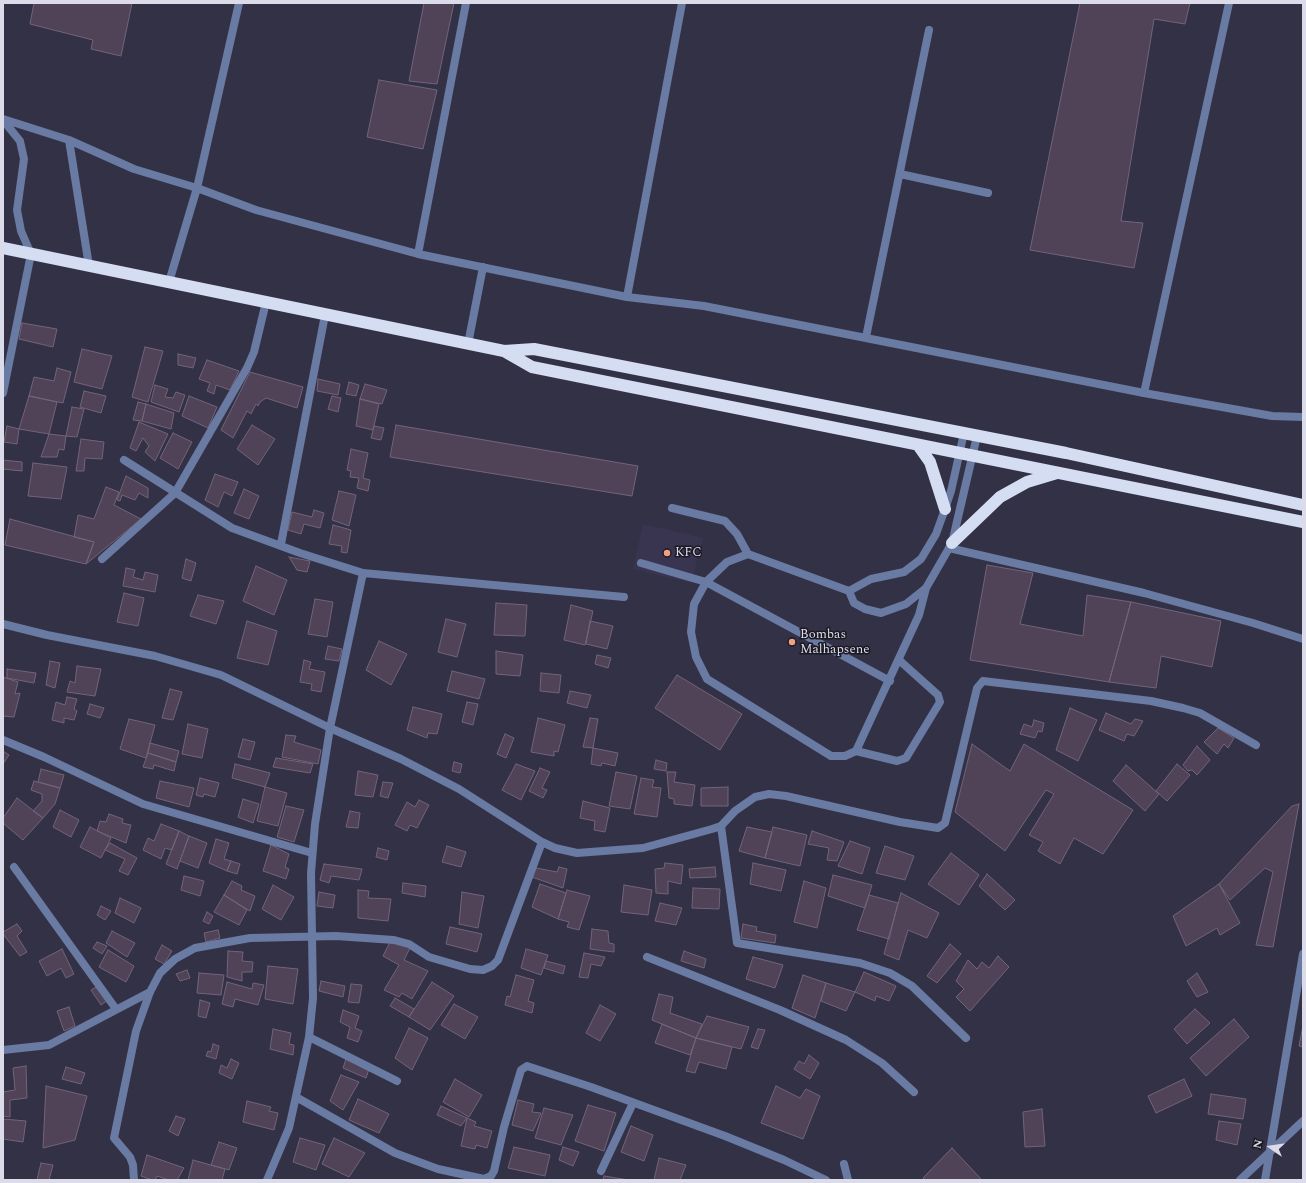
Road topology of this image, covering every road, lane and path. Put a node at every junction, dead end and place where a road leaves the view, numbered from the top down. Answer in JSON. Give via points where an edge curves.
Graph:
{"nodes":[{"id":1,"x":239,"y":3,"type":"edge"},
{"id":2,"x":466,"y":3,"type":"edge"},
{"id":3,"x":682,"y":3,"type":"edge"},
{"id":4,"x":1229,"y":3,"type":"edge"},
{"id":5,"x":929,"y":30,"type":"dead end"},
{"id":6,"x":3,"y":120,"type":"edge"},
{"id":7,"x":69,"y":140,"type":"junction"},
{"id":8,"x":900,"y":174,"type":"junction"},
{"id":9,"x":197,"y":188,"type":"junction"},
{"id":10,"x":988,"y":193,"type":"dead end"},
{"id":11,"x":3,"y":248,"type":"edge"},
{"id":12,"x":31,"y":254,"type":"junction"},
{"id":13,"x":418,"y":254,"type":"junction"},
{"id":14,"x":89,"y":266,"type":"junction"},
{"id":15,"x":483,"y":267,"type":"junction"},
{"id":16,"x":169,"y":282,"type":"junction"},
{"id":17,"x":626,"y":297,"type":"junction"},
{"id":18,"x":266,"y":302,"type":"junction"},
{"id":19,"x":325,"y":315,"type":"junction"},
{"id":20,"x":866,"y":337,"type":"junction"},
{"id":21,"x":468,"y":344,"type":"junction"},
{"id":22,"x":504,"y":351,"type":"junction"},
{"id":23,"x":3,"y":393,"type":"edge"},
{"id":24,"x":1144,"y":393,"type":"junction"},
{"id":25,"x":1303,"y":417,"type":"edge"},
{"id":26,"x":964,"y":433,"type":"junction"},
{"id":27,"x":977,"y":436,"type":"junction"},
{"id":28,"x":918,"y":445,"type":"junction"},
{"id":29,"x":959,"y":454,"type":"junction"},
{"id":30,"x":973,"y":457,"type":"junction"},
{"id":31,"x":124,"y":460,"type":"dead end"},
{"id":32,"x":1058,"y":472,"type":"junction"},
{"id":33,"x":175,"y":493,"type":"junction"},
{"id":34,"x":1303,"y":505,"type":"edge"},
{"id":35,"x":672,"y":508,"type":"dead end"},
{"id":36,"x":945,"y":509,"type":"junction"},
{"id":37,"x":1303,"y":522,"type":"edge"},
{"id":38,"x":281,"y":544,"type":"junction"},
{"id":39,"x":951,"y":545,"type":"junction"},
{"id":40,"x":748,"y":554,"type":"junction"},
{"id":41,"x":102,"y":559,"type":"dead end"},
{"id":42,"x":641,"y":563,"type":"dead end"},
{"id":43,"x":363,"y":572,"type":"junction"},
{"id":44,"x":706,"y":582,"type":"junction"},
{"id":45,"x":926,"y":588,"type":"junction"},
{"id":46,"x":849,"y":591,"type":"junction"},
{"id":47,"x":624,"y":597,"type":"dead end"},
{"id":48,"x":3,"y":624,"type":"edge"},
{"id":49,"x":1303,"y":639,"type":"edge"},
{"id":50,"x":899,"y":660,"type":"junction"},
{"id":51,"x":890,"y":681,"type":"junction"},
{"id":52,"x":330,"y":728,"type":"junction"},
{"id":53,"x":3,"y":740,"type":"edge"},
{"id":54,"x":1256,"y":745,"type":"dead end"},
{"id":55,"x":856,"y":751,"type":"junction"},
{"id":56,"x":721,"y":826,"type":"junction"},
{"id":57,"x":542,"y":842,"type":"junction"},
{"id":58,"x":312,"y":854,"type":"junction"},
{"id":59,"x":14,"y":868,"type":"dead end"},
{"id":60,"x":311,"y":937,"type":"junction"},
{"id":61,"x":1303,"y":954,"type":"edge"},
{"id":62,"x":647,"y":957,"type":"dead end"},
{"id":63,"x":150,"y":992,"type":"junction"},
{"id":64,"x":116,"y":1009,"type":"junction"},
{"id":65,"x":309,"y":1037,"type":"junction"},
{"id":66,"x":966,"y":1038,"type":"dead end"},
{"id":67,"x":3,"y":1050,"type":"edge"},
{"id":68,"x":397,"y":1081,"type":"dead end"},
{"id":69,"x":914,"y":1092,"type":"dead end"},
{"id":70,"x":296,"y":1097,"type":"junction"},
{"id":71,"x":633,"y":1104,"type":"junction"},
{"id":72,"x":1303,"y":1121,"type":"edge"},
{"id":73,"x":1269,"y":1154,"type":"junction"},
{"id":74,"x":844,"y":1164,"type":"dead end"},
{"id":75,"x":601,"y":1171,"type":"dead end"},
{"id":76,"x":134,"y":1180,"type":"edge"},
{"id":77,"x":267,"y":1180,"type":"edge"},
{"id":78,"x":826,"y":1180,"type":"edge"},
{"id":79,"x":848,"y":1180,"type":"edge"},
{"id":80,"x":1240,"y":1180,"type":"edge"},
{"id":81,"x":1265,"y":1180,"type":"edge"}],
"edges":[{"from":1,"to":9,"type":"street"},
{"from":2,"to":13,"type":"street"},
{"from":3,"to":17,"type":"street"},
{"from":4,"to":24,"type":"street"},
{"from":5,"to":8,"type":"street"},
{"from":6,"to":7,"type":"street"},
{"from":6,"to":12,"type":"street","via":[[20,141],[24,159],[18,210],[21,231]]},
{"from":7,"to":9,"type":"street","via":[[134,169]]},
{"from":7,"to":14,"type":"street"},
{"from":8,"to":10,"type":"street"},
{"from":8,"to":20,"type":"street"},
{"from":9,"to":13,"type":"street","via":[[256,210]]},
{"from":9,"to":16,"type":"street"},
{"from":11,"to":12,"type":"highway"},
{"from":12,"to":14,"type":"highway"},
{"from":12,"to":23,"type":"street"},
{"from":13,"to":15,"type":"street"},
{"from":14,"to":16,"type":"highway"},
{"from":15,"to":17,"type":"street"},
{"from":15,"to":21,"type":"street"},
{"from":16,"to":18,"type":"highway"},
{"from":17,"to":20,"type":"street","via":[[704,306]]},
{"from":18,"to":19,"type":"highway"},
{"from":18,"to":33,"type":"street","via":[[254,352],[247,368]]},
{"from":19,"to":21,"type":"highway"},
{"from":19,"to":38,"type":"street"},
{"from":20,"to":24,"type":"street"},
{"from":21,"to":22,"type":"highway"},
{"from":22,"to":26,"type":"highway","via":[[534,349]]},
{"from":22,"to":28,"type":"highway","via":[[532,367]]},
{"from":24,"to":25,"type":"street","via":[[1272,416]]},
{"from":26,"to":27,"type":"highway"},
{"from":26,"to":29,"type":"street"},
{"from":27,"to":30,"type":"street"},
{"from":27,"to":34,"type":"highway"},
{"from":28,"to":29,"type":"highway"},
{"from":28,"to":36,"type":"highway","via":[[930,462]]},
{"from":29,"to":30,"type":"highway"},
{"from":29,"to":36,"type":"street"},
{"from":30,"to":32,"type":"highway"},
{"from":30,"to":39,"type":"street"},
{"from":31,"to":33,"type":"street"},
{"from":32,"to":37,"type":"highway"},
{"from":32,"to":39,"type":"highway","via":[[1028,482],[1000,497]]},
{"from":33,"to":38,"type":"street","via":[[232,528]]},
{"from":33,"to":41,"type":"street"},
{"from":35,"to":40,"type":"street","via":[[725,521],[737,534]]},
{"from":36,"to":46,"type":"street","via":[[936,534],[920,559],[904,572],[871,579]]},
{"from":38,"to":43,"type":"street","via":[[300,553]]},
{"from":39,"to":45,"type":"street"},
{"from":39,"to":49,"type":"street","via":[[1253,622]]},
{"from":40,"to":44,"type":"street","via":[[727,562]]},
{"from":40,"to":46,"type":"street"},
{"from":42,"to":44,"type":"street"},
{"from":43,"to":47,"type":"street"},
{"from":43,"to":52,"type":"street"},
{"from":44,"to":51,"type":"street"},
{"from":44,"to":55,"type":"street","via":[[694,604],[691,632],[696,658],[707,679],[831,756],[845,756]]},
{"from":45,"to":46,"type":"street","via":[[906,604],[881,613],[854,603]]},
{"from":45,"to":50,"type":"street","via":[[919,614]]},
{"from":48,"to":52,"type":"street","via":[[47,636],[155,656],[221,675]]},
{"from":50,"to":51,"type":"street"},
{"from":50,"to":55,"type":"street","via":[[938,695],[940,702],[906,758],[897,761]]},
{"from":51,"to":55,"type":"street"},
{"from":52,"to":57,"type":"street","via":[[402,759],[460,789]]},
{"from":52,"to":58,"type":"street"},
{"from":53,"to":58,"type":"street","via":[[143,804]]},
{"from":54,"to":56,"type":"street","via":[[1200,713],[1183,708],[1151,701],[983,681],[977,688],[945,823],[942,826],[928,827],[769,794],[755,797],[735,811]]},
{"from":56,"to":57,"type":"street","via":[[642,848],[577,853]]},
{"from":56,"to":66,"type":"street","via":[[737,943],[860,962],[890,973],[912,986]]},
{"from":57,"to":60,"type":"street","via":[[498,960],[483,970],[470,969],[429,957],[409,944],[394,940]]},
{"from":58,"to":60,"type":"street"},
{"from":59,"to":64,"type":"street"},
{"from":60,"to":63,"type":"street","via":[[250,938],[195,948],[176,959],[160,973]]},
{"from":60,"to":65,"type":"street","via":[[313,998]]},
{"from":61,"to":73,"type":"street"},
{"from":62,"to":69,"type":"street","via":[[780,1010],[846,1040],[882,1063]]},
{"from":63,"to":64,"type":"street"},
{"from":63,"to":76,"type":"street","via":[[136,1031],[114,1138],[134,1165]]},
{"from":64,"to":67,"type":"street","via":[[49,1045]]},
{"from":65,"to":68,"type":"street"},
{"from":65,"to":70,"type":"street"},
{"from":70,"to":71,"type":"street","via":[[395,1153],[438,1169],[484,1179],[491,1176],[494,1170],[520,1070],[523,1068],[531,1067]]},
{"from":70,"to":77,"type":"street","via":[[288,1128]]},
{"from":71,"to":75,"type":"street"},
{"from":71,"to":78,"type":"street","via":[[725,1136]]},
{"from":72,"to":73,"type":"street"},
{"from":73,"to":80,"type":"street"},
{"from":73,"to":81,"type":"street"},
{"from":74,"to":79,"type":"street"}]}
